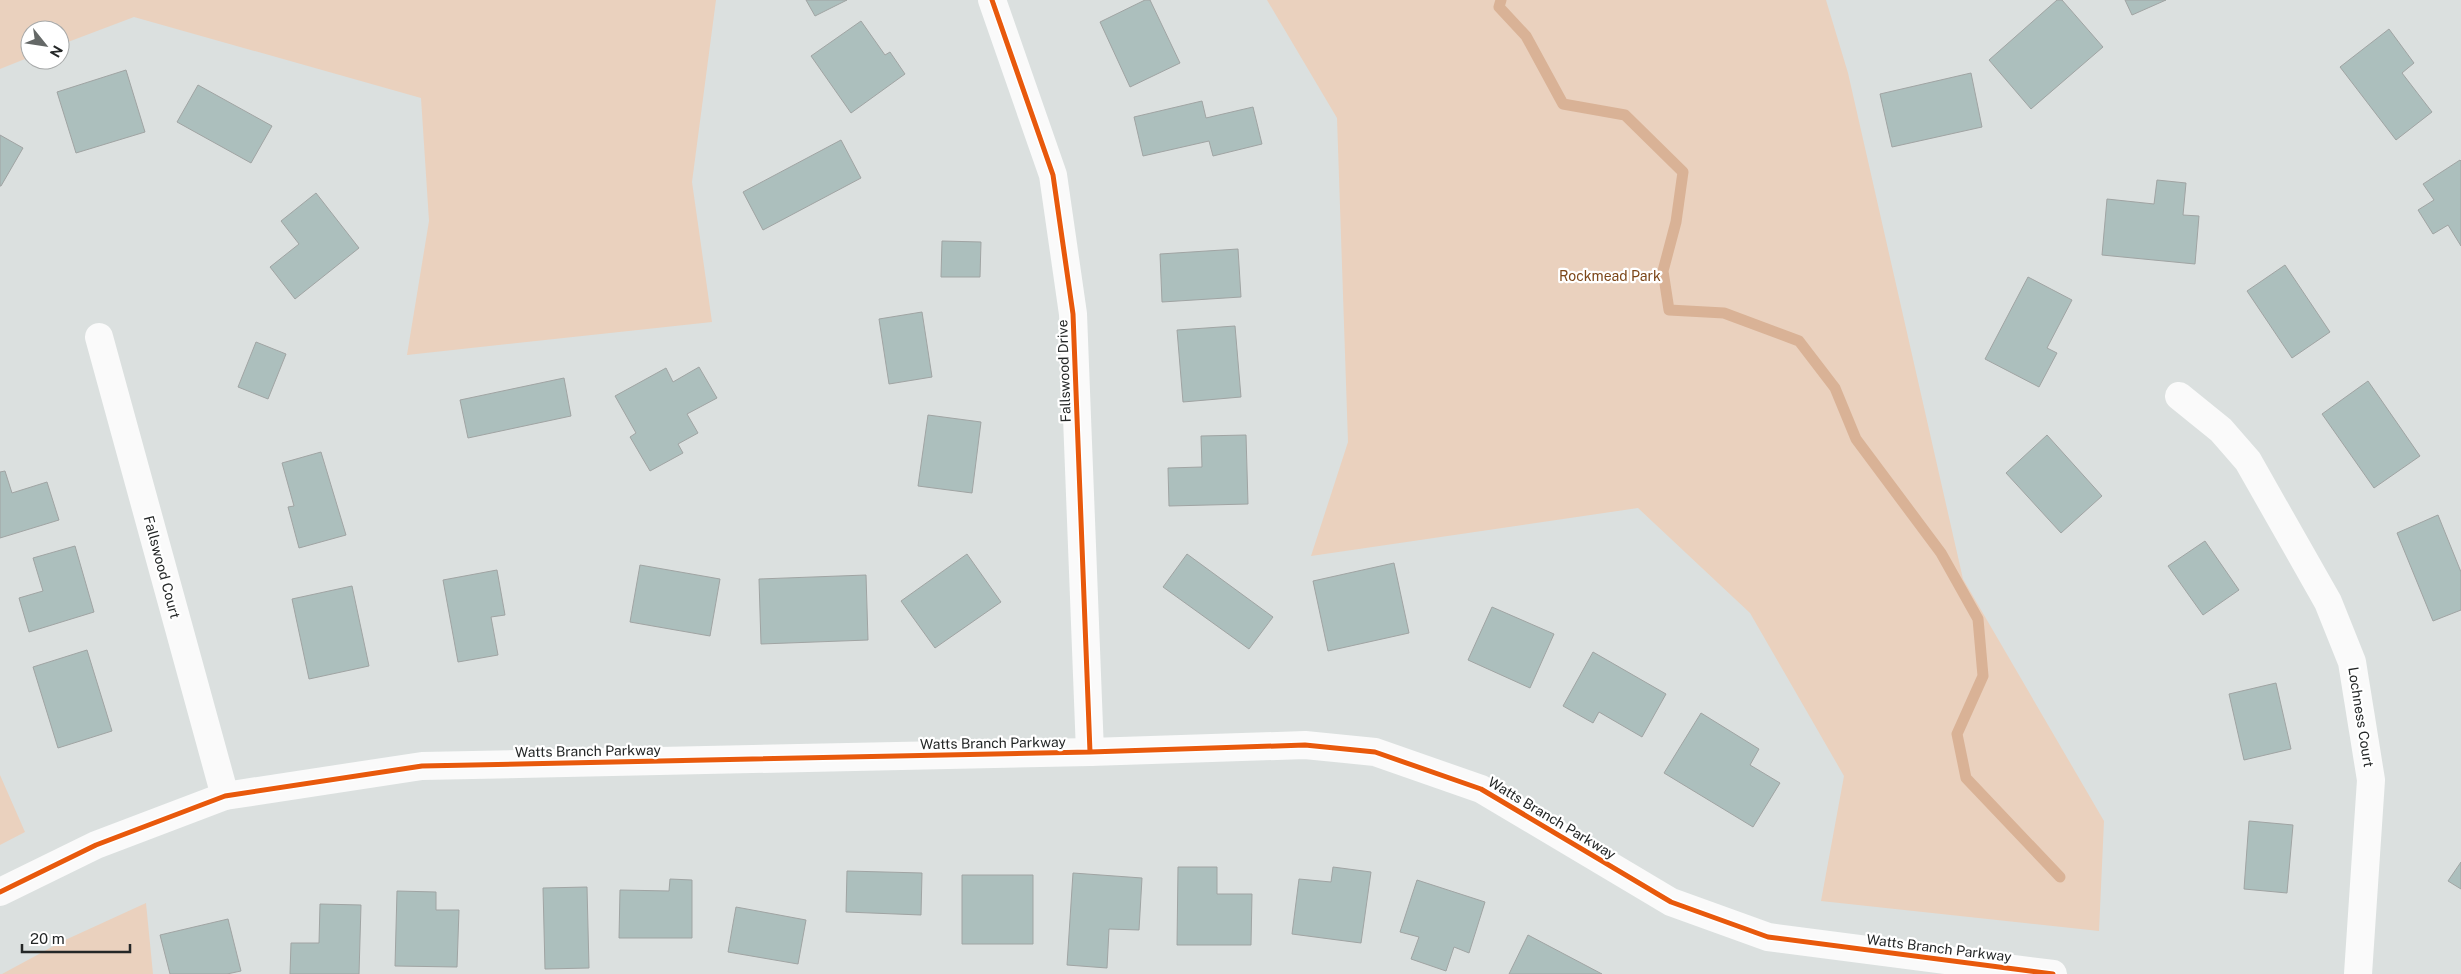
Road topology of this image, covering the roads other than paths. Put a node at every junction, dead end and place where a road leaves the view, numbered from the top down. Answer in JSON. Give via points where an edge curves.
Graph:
{"nodes":[{"id":1,"x":992,"y":0,"type":"edge"},
{"id":2,"x":99,"y":337,"type":"dead end"},
{"id":3,"x":2179,"y":396,"type":"dead end"},
{"id":4,"x":1090,"y":752,"type":"junction"},
{"id":5,"x":225,"y":796,"type":"junction"},
{"id":6,"x":0,"y":892,"type":"edge"},
{"id":7,"x":2053,"y":974,"type":"edge"},
{"id":8,"x":2358,"y":974,"type":"edge"}],
"edges":[{"from":1,"to":4,"type":"street","name":"Fallswood Drive","via":[[1053,175],[1073,314]]},
{"from":2,"to":5,"type":"street","name":"Fallswood Court"},
{"from":3,"to":8,"type":"street","name":"Lochness Court","via":[[2221,430],[2248,461],[2328,602],[2352,662],[2371,780]]},
{"from":4,"to":5,"type":"street","name":"Watts Branch Parkway","via":[[422,766]]},
{"from":4,"to":7,"type":"street","name":"Watts Branch Parkway","via":[[1305,745],[1375,752],[1481,789],[1671,902],[1768,937]]},
{"from":5,"to":6,"type":"street","name":"Watts Branch Parkway","via":[[96,845]]}]}
